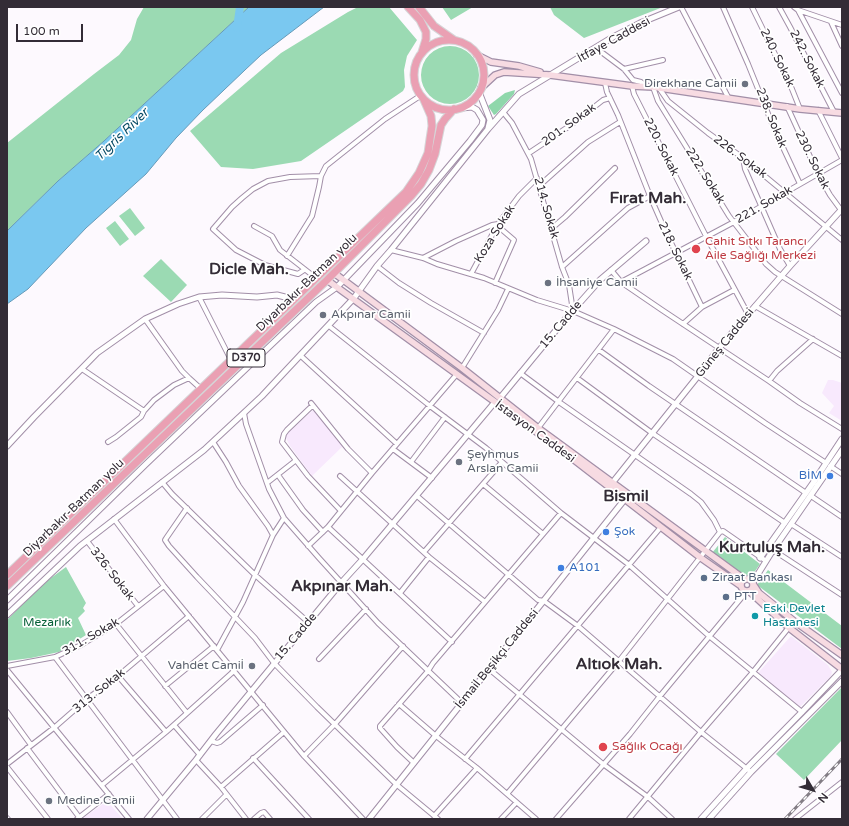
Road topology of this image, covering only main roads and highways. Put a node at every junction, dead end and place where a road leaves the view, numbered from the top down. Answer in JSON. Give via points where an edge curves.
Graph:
{"nodes":[{"id":1,"x":408,"y":7,"type":"edge"},
{"id":2,"x":419,"y":7,"type":"edge"},
{"id":3,"x":456,"y":41,"type":"junction"},
{"id":4,"x":422,"y":53,"type":"junction"},
{"id":5,"x":477,"y":55,"type":"junction"},
{"id":6,"x":550,"y":75,"type":"junction"},
{"id":7,"x":480,"y":90,"type":"junction"},
{"id":8,"x":422,"y":98,"type":"junction"},
{"id":9,"x":458,"y":108,"type":"junction"},
{"id":10,"x":842,"y":113,"type":"edge"},
{"id":11,"x":334,"y":273,"type":"junction"},
{"id":12,"x":327,"y":280,"type":"junction"},
{"id":13,"x":7,"y":574,"type":"edge"},
{"id":14,"x":744,"y":579,"type":"junction"},
{"id":15,"x":753,"y":583,"type":"junction"},
{"id":16,"x":7,"y":586,"type":"edge"},
{"id":17,"x":741,"y":586,"type":"junction"},
{"id":18,"x":748,"y":591,"type":"junction"},
{"id":19,"x":842,"y":655,"type":"edge"},
{"id":20,"x":842,"y":669,"type":"edge"}],
"edges":[{"from":1,"to":4,"type":"highway","via":[[420,20],[426,32]]},
{"from":2,"to":3,"type":"highway","via":[[437,29]]},
{"from":3,"to":4,"type":"highway","via":[[441,41],[430,45]]},
{"from":3,"to":5,"type":"highway","via":[[464,43]]},
{"from":4,"to":8,"type":"highway","via":[[416,62],[414,74],[415,86]]},
{"from":5,"to":6,"type":"main road","via":[[492,62],[519,66]]},
{"from":5,"to":7,"type":"highway","via":[[483,70]]},
{"from":6,"to":7,"type":"main road","via":[[504,72],[496,75]]},
{"from":6,"to":10,"type":"main road"},
{"from":7,"to":9,"type":"highway","via":[[472,101]]},
{"from":8,"to":9,"type":"highway","via":[[439,109]]},
{"from":8,"to":13,"type":"highway","name":"Diyarbakır-Batman yolu","number":"D370","via":[[431,116],[428,153],[406,192]]},
{"from":9,"to":11,"type":"highway","name":"Diyarbakır-Batman yolu","number":"D370","via":[[441,125],[435,154],[421,184]]},
{"from":11,"to":12,"type":"highway","name":"Diyarbakır-Batman yolu","number":"D370"},
{"from":11,"to":14,"type":"main road","name":"İstasyon Caddesi","via":[[538,428]]},
{"from":12,"to":16,"type":"highway","name":"Diyarbakır-Batman yolu","number":"D370"},
{"from":12,"to":17,"type":"main road","name":"İstasyon Caddesi","via":[[564,452]]},
{"from":14,"to":15,"type":"main road","via":[[750,579]]},
{"from":14,"to":17,"type":"main road"},
{"from":15,"to":18,"type":"main road"},
{"from":15,"to":19,"type":"main road","via":[[759,593]]},
{"from":17,"to":18,"type":"main road"},
{"from":18,"to":20,"type":"main road","via":[[788,627]]}]}
